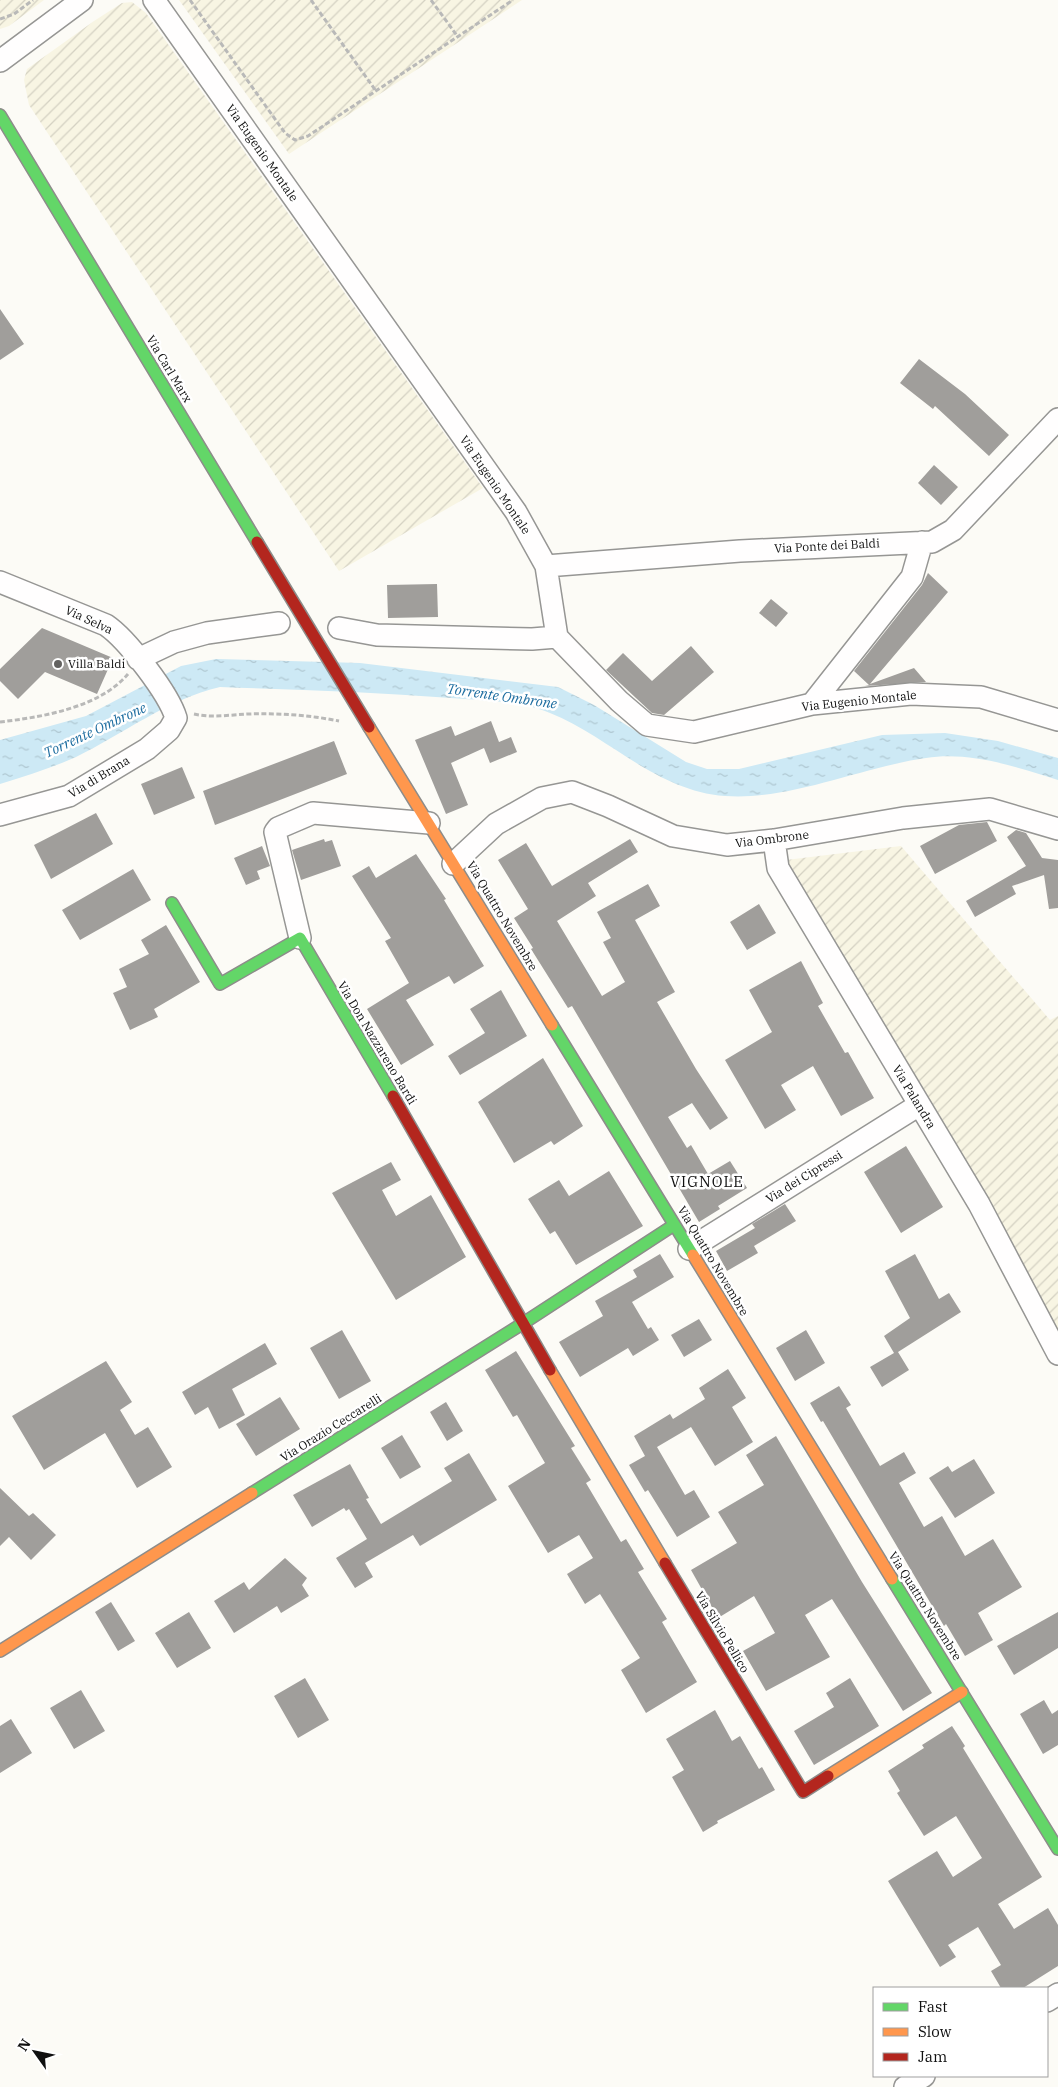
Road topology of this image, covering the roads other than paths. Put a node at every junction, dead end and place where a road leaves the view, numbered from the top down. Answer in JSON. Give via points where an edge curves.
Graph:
{"nodes":[{"id":1,"x":82,"y":0,"type":"edge"},
{"id":2,"x":154,"y":0,"type":"edge"},
{"id":3,"x":0,"y":61,"type":"edge"},
{"id":4,"x":0,"y":115,"type":"edge"},
{"id":5,"x":1058,"y":419,"type":"edge"},
{"id":6,"x":922,"y":542,"type":"junction"},
{"id":7,"x":546,"y":566,"type":"junction"},
{"id":8,"x":0,"y":582,"type":"edge"},
{"id":9,"x":279,"y":623,"type":"dead end"},
{"id":10,"x":339,"y":628,"type":"dead end"},
{"id":11,"x":314,"y":637,"type":"joint"},
{"id":12,"x":557,"y":638,"type":"junction"},
{"id":13,"x":142,"y":664,"type":"junction"},
{"id":14,"x":812,"y":704,"type":"junction"},
{"id":15,"x":174,"y":710,"type":"joint"},
{"id":16,"x":1058,"y":720,"type":"edge"},
{"id":17,"x":0,"y":815,"type":"edge"},
{"id":18,"x":429,"y":823,"type":"junction"},
{"id":19,"x":1058,"y":829,"type":"edge"},
{"id":20,"x":774,"y":840,"type":"junction"},
{"id":21,"x":454,"y":864,"type":"junction"},
{"id":22,"x":172,"y":903,"type":"dead end"},
{"id":23,"x":300,"y":938,"type":"junction"},
{"id":24,"x":918,"y":1105,"type":"junction"},
{"id":25,"x":674,"y":1225,"type":"junction"},
{"id":26,"x":689,"y":1249,"type":"junction"},
{"id":27,"x":522,"y":1324,"type":"junction"},
{"id":28,"x":1058,"y":1354,"type":"edge"},
{"id":29,"x":0,"y":1651,"type":"edge"},
{"id":30,"x":962,"y":1692,"type":"junction"},
{"id":31,"x":1058,"y":1849,"type":"edge"},
{"id":32,"x":922,"y":2077,"type":"edge"},
{"id":33,"x":905,"y":2087,"type":"edge"}],
"edges":[{"from":1,"to":3,"type":"street"},
{"from":2,"to":7,"type":"street","name":"Via Eugenio Montale","via":[[516,512]]},
{"from":4,"to":11,"type":"street","name":"Via Carl Marx"},
{"from":5,"to":6,"type":"street","name":"Via Ponte dei Baldi","via":[[953,530],[932,542]]},
{"from":6,"to":7,"type":"street","name":"Via Ponte dei Baldi","via":[[740,551]]},
{"from":6,"to":14,"type":"street","via":[[912,577]]},
{"from":7,"to":12,"type":"street","name":"Via Eugenio Montale"},
{"from":8,"to":13,"type":"street","name":"Via Selva","via":[[106,625],[121,637]]},
{"from":9,"to":13,"type":"street","via":[[207,633],[174,642]]},
{"from":10,"to":12,"type":"street","via":[[377,635]]},
{"from":11,"to":18,"type":"street","name":"Via Quattro Novembre"},
{"from":12,"to":14,"type":"street","name":"Via Eugenio Montale","via":[[647,725],[694,732]]},
{"from":13,"to":15,"type":"street","name":"Via Selva"},
{"from":14,"to":16,"type":"street","name":"Via Eugenio Montale","via":[[911,694],[981,697]]},
{"from":15,"to":17,"type":"street","name":"Via di Brana","via":[[176,718],[169,730],[147,749],[69,796]]},
{"from":18,"to":21,"type":"street","name":"Via Quattro Novembre"},
{"from":18,"to":23,"type":"street","via":[[313,813],[278,828],[275,832]]},
{"from":19,"to":20,"type":"street","name":"Via Ombrone","via":[[990,809],[903,818]]},
{"from":20,"to":21,"type":"street","name":"Via Ombrone","via":[[727,845],[673,836],[572,792],[542,798],[496,824]]},
{"from":20,"to":24,"type":"street","name":"Via Palandra","via":[[778,868]]},
{"from":21,"to":25,"type":"street","name":"Via Quattro Novembre"},
{"from":22,"to":23,"type":"street","via":[[220,984]]},
{"from":23,"to":27,"type":"street","name":"Via Don Nazzareno Bardi"},
{"from":24,"to":26,"type":"street","name":"Via dei Cipressi"},
{"from":24,"to":28,"type":"street","name":"Via Palandra","via":[[979,1204]]},
{"from":25,"to":26,"type":"street","name":"Via Quattro Novembre"},
{"from":25,"to":27,"type":"street","name":"Via Orazio Ceccarelli"},
{"from":26,"to":30,"type":"street","name":"Via Quattro Novembre"},
{"from":27,"to":29,"type":"street","name":"Via Orazio Ceccarelli"},
{"from":27,"to":30,"type":"street","name":"Via Silvio Pellico","via":[[803,1792]]},
{"from":30,"to":31,"type":"street","name":"Via Quattro Novembre"},
{"from":32,"to":33,"type":"street"}]}
